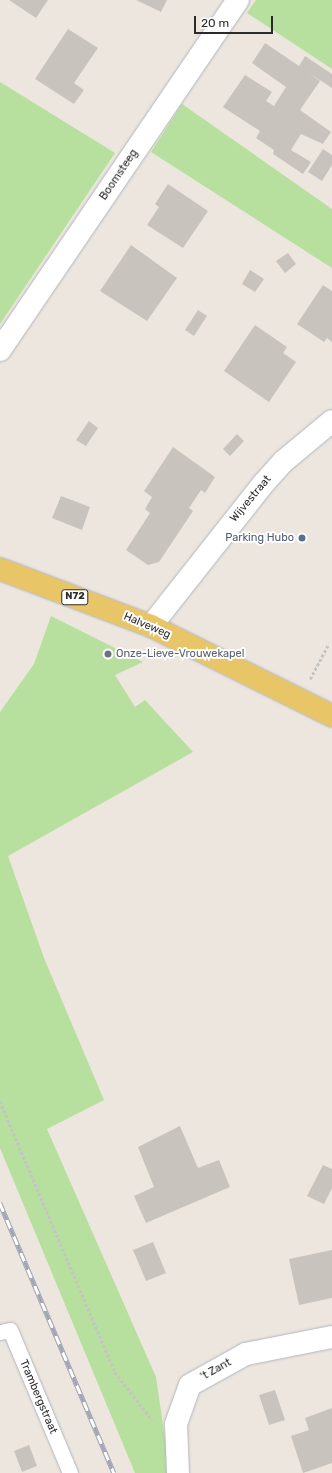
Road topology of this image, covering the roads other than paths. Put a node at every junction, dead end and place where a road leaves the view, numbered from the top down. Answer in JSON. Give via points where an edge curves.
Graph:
{"nodes":[{"id":1,"x":238,"y":0,"type":"edge"},
{"id":2,"x":0,"y":350,"type":"edge"},
{"id":3,"x":332,"y":421,"type":"edge"},
{"id":4,"x":0,"y":569,"type":"edge"},
{"id":5,"x":151,"y":626,"type":"junction"},
{"id":6,"x":332,"y":716,"type":"edge"},
{"id":7,"x":0,"y":1332,"type":"edge"},
{"id":8,"x":332,"y":1337,"type":"edge"},
{"id":9,"x":177,"y":1464,"type":"edge"},
{"id":10,"x":70,"y":1473,"type":"edge"}],
"edges":[{"from":1,"to":2,"type":"street","name":"Boomsteeg"},
{"from":3,"to":5,"type":"street","name":"Wijvestraat","via":[[284,461],[264,483]]},
{"from":4,"to":5,"type":"main road","name":"Halveweg","number":"N72"},
{"from":5,"to":6,"type":"main road","name":"Halveweg","number":"N72"},
{"from":7,"to":10,"type":"lane","name":"Trambergstraat","via":[[10,1330]]},
{"from":8,"to":9,"type":"street","name":"'t Zant","via":[[246,1354],[190,1385],[176,1424]]}]}
